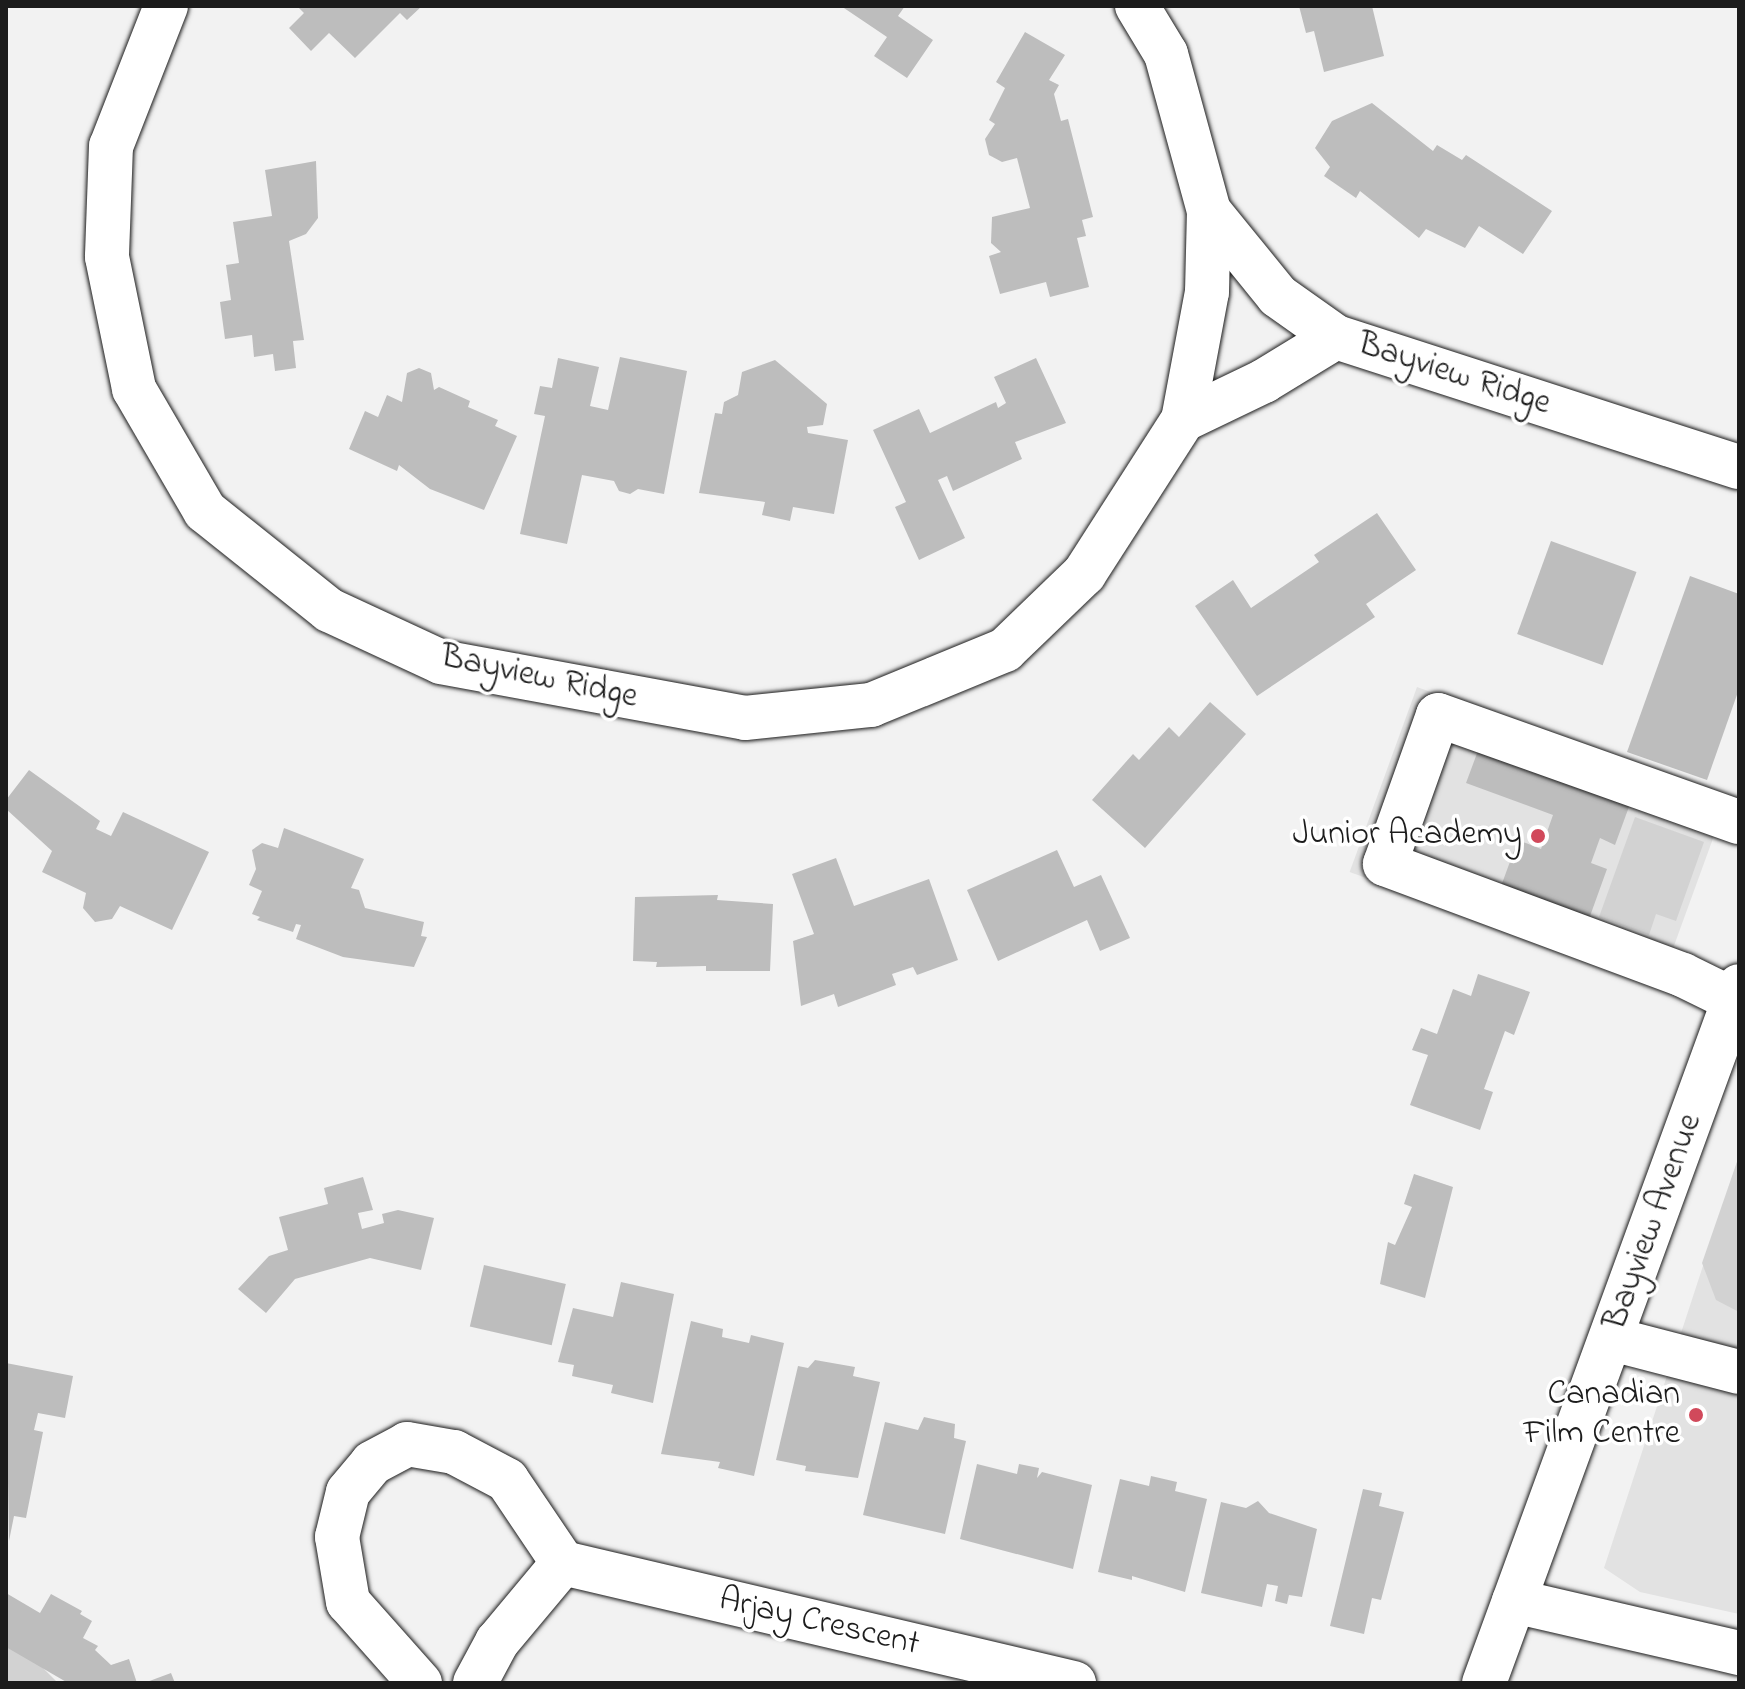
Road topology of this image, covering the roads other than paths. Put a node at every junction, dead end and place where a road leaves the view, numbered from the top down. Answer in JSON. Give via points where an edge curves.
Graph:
{"nodes":[{"id":1,"x":166,"y":6,"type":"edge"},
{"id":2,"x":1137,"y":6,"type":"edge"},
{"id":3,"x":1209,"y":211,"type":"junction"},
{"id":4,"x":1336,"y":337,"type":"junction"},
{"id":5,"x":1183,"y":420,"type":"junction"},
{"id":6,"x":1739,"y":467,"type":"edge"},
{"id":7,"x":1739,"y":822,"type":"edge"},
{"id":8,"x":1736,"y":993,"type":"edge"},
{"id":9,"x":1612,"y":1339,"type":"junction"},
{"id":10,"x":1739,"y":1372,"type":"edge"},
{"id":11,"x":563,"y":1563,"type":"junction"},
{"id":12,"x":1514,"y":1601,"type":"junction"},
{"id":13,"x":1739,"y":1653,"type":"edge"},
{"id":14,"x":420,"y":1683,"type":"edge"},
{"id":15,"x":475,"y":1683,"type":"edge"},
{"id":16,"x":1074,"y":1683,"type":"edge"},
{"id":17,"x":1484,"y":1683,"type":"edge"}],
"edges":[{"from":1,"to":5,"type":"street","name":"Bayview Ridge","via":[[111,146],[107,257],[134,389],[205,511],[329,610],[441,662],[745,718],[871,705],[1005,650],[1084,574]]},
{"from":2,"to":3,"type":"street","via":[[1166,54]]},
{"from":3,"to":4,"type":"street","via":[[1278,296]]},
{"from":3,"to":5,"type":"street","name":"Bayview Ridge","via":[[1207,292]]},
{"from":4,"to":5,"type":"street","name":"Bayview Ridge","via":[[1264,381]]},
{"from":4,"to":6,"type":"street","name":"Bayview Ridge"},
{"from":7,"to":8,"type":"street","via":[[1438,715],[1385,864]]},
{"from":8,"to":9,"type":"street","name":"Bayview Avenue"},
{"from":9,"to":10,"type":"street"},
{"from":9,"to":12,"type":"street","name":"Bayview Avenue"},
{"from":11,"to":14,"type":"street","via":[[507,1480],[454,1452],[407,1444],[372,1463],[348,1492],[337,1537],[348,1602]]},
{"from":11,"to":15,"type":"street","via":[[497,1642]]},
{"from":11,"to":16,"type":"street","name":"Arjay Crescent"},
{"from":12,"to":13,"type":"street"},
{"from":12,"to":17,"type":"street","name":"Bayview Avenue"}]}
